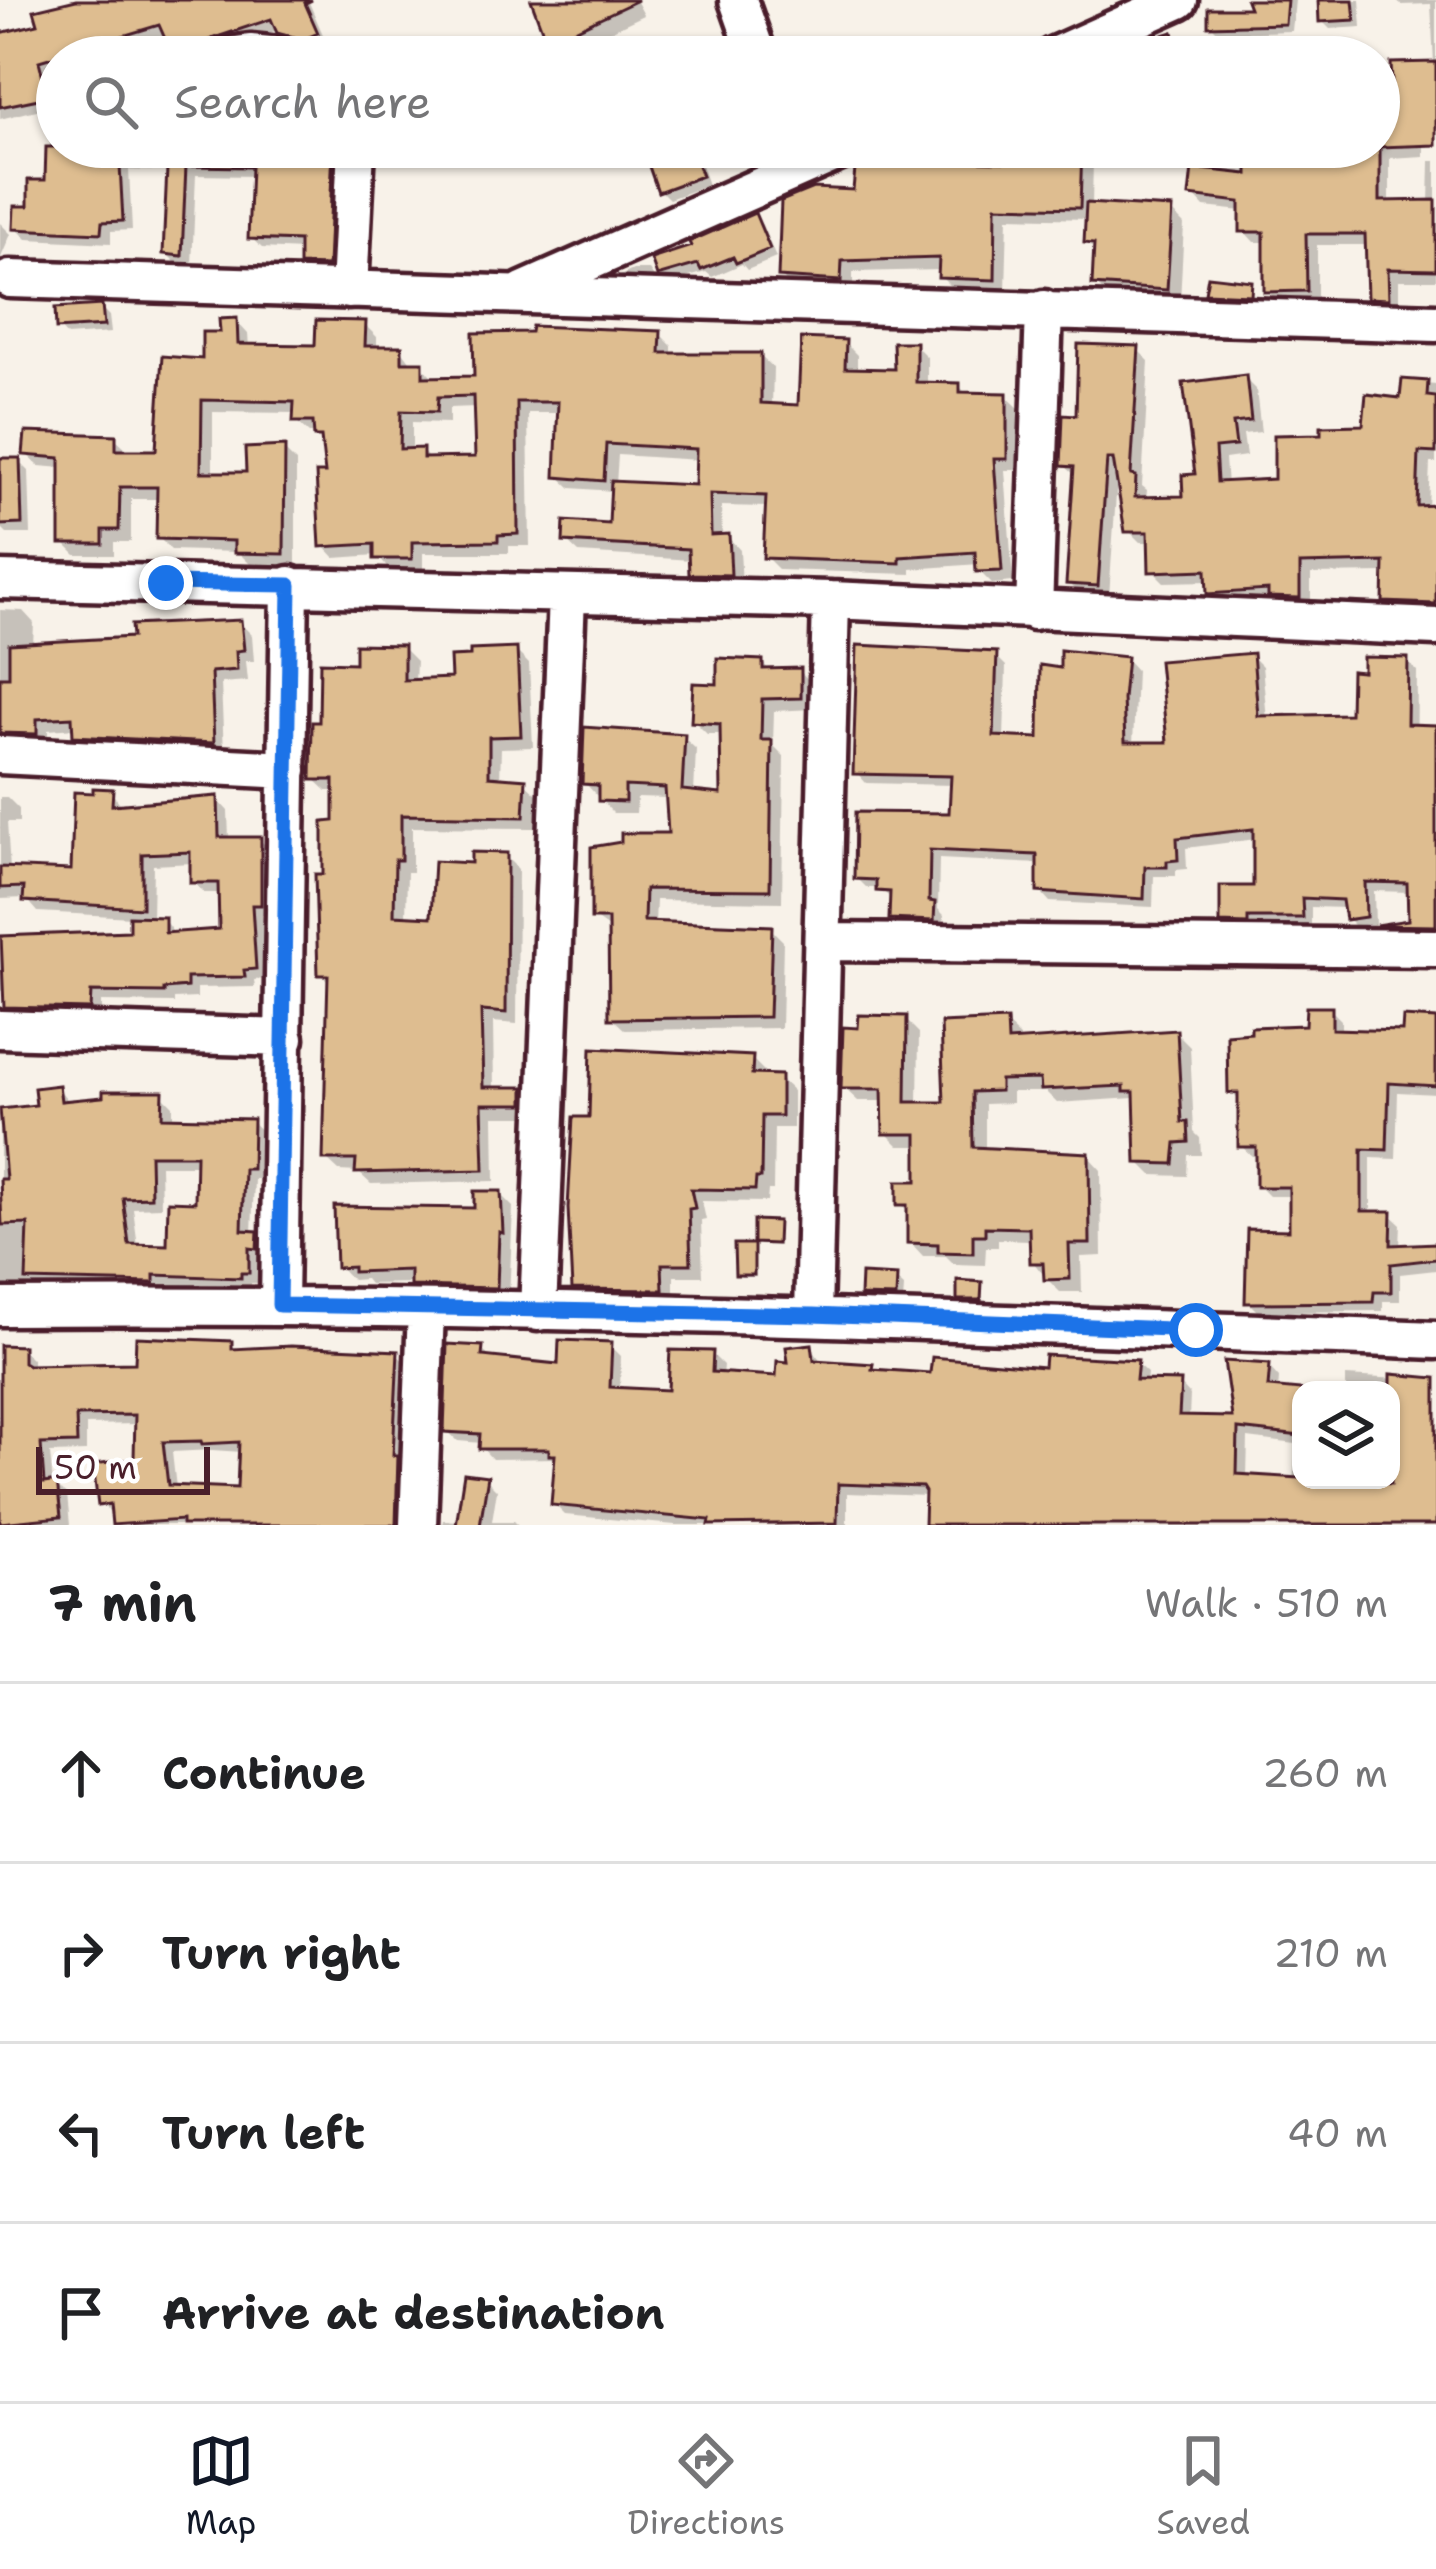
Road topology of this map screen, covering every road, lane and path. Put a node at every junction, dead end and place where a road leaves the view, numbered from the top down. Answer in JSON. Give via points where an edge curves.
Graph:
{"nodes":[{"id":1,"x":738,"y":0,"type":"edge"},
{"id":2,"x":1178,"y":0,"type":"edge"},
{"id":3,"x":751,"y":36,"type":"edge"},
{"id":4,"x":1098,"y":36,"type":"edge"},
{"id":5,"x":356,"y":168,"type":"edge"},
{"id":6,"x":801,"y":168,"type":"edge"},
{"id":7,"x":10,"y":279,"type":"dead end"},
{"id":8,"x":349,"y":290,"type":"junction"},
{"id":9,"x":514,"y":295,"type":"junction"},
{"id":10,"x":1044,"y":309,"type":"junction"},
{"id":11,"x":1436,"y":323,"type":"edge"},
{"id":12,"x":0,"y":580,"type":"edge"},
{"id":13,"x":290,"y":585,"type":"junction"},
{"id":14,"x":567,"y":596,"type":"junction"},
{"id":15,"x":831,"y":600,"type":"junction"},
{"id":16,"x":1034,"y":611,"type":"junction"},
{"id":17,"x":1436,"y":626,"type":"edge"},
{"id":18,"x":0,"y":754,"type":"edge"},
{"id":19,"x":289,"y":770,"type":"junction"},
{"id":20,"x":825,"y":942,"type":"junction"},
{"id":21,"x":1436,"y":948,"type":"edge"},
{"id":22,"x":0,"y":1028,"type":"edge"},
{"id":23,"x":285,"y":1037,"type":"junction"},
{"id":24,"x":279,"y":1305,"type":"junction"},
{"id":25,"x":0,"y":1307,"type":"edge"},
{"id":26,"x":426,"y":1309,"type":"junction"},
{"id":27,"x":538,"y":1312,"type":"junction"},
{"id":28,"x":813,"y":1315,"type":"junction"},
{"id":29,"x":1436,"y":1340,"type":"edge"},
{"id":30,"x":418,"y":1525,"type":"edge"}],
"edges":[{"from":1,"to":3,"type":"street"},
{"from":2,"to":4,"type":"street"},
{"from":5,"to":8,"type":"street"},
{"from":6,"to":9,"type":"street"},
{"from":7,"to":8,"type":"street"},
{"from":8,"to":9,"type":"street"},
{"from":9,"to":10,"type":"street"},
{"from":10,"to":11,"type":"street"},
{"from":10,"to":16,"type":"street"},
{"from":12,"to":13,"type":"street"},
{"from":13,"to":14,"type":"street"},
{"from":13,"to":19,"type":"street"},
{"from":14,"to":15,"type":"street"},
{"from":14,"to":27,"type":"street"},
{"from":15,"to":16,"type":"street"},
{"from":15,"to":20,"type":"street"},
{"from":16,"to":17,"type":"street"},
{"from":18,"to":19,"type":"street"},
{"from":19,"to":23,"type":"street"},
{"from":20,"to":21,"type":"street"},
{"from":20,"to":28,"type":"street"},
{"from":22,"to":23,"type":"street"},
{"from":23,"to":24,"type":"street"},
{"from":24,"to":25,"type":"street"},
{"from":24,"to":26,"type":"street"},
{"from":26,"to":27,"type":"street"},
{"from":26,"to":30,"type":"street"},
{"from":27,"to":28,"type":"street"},
{"from":28,"to":29,"type":"street"}]}
